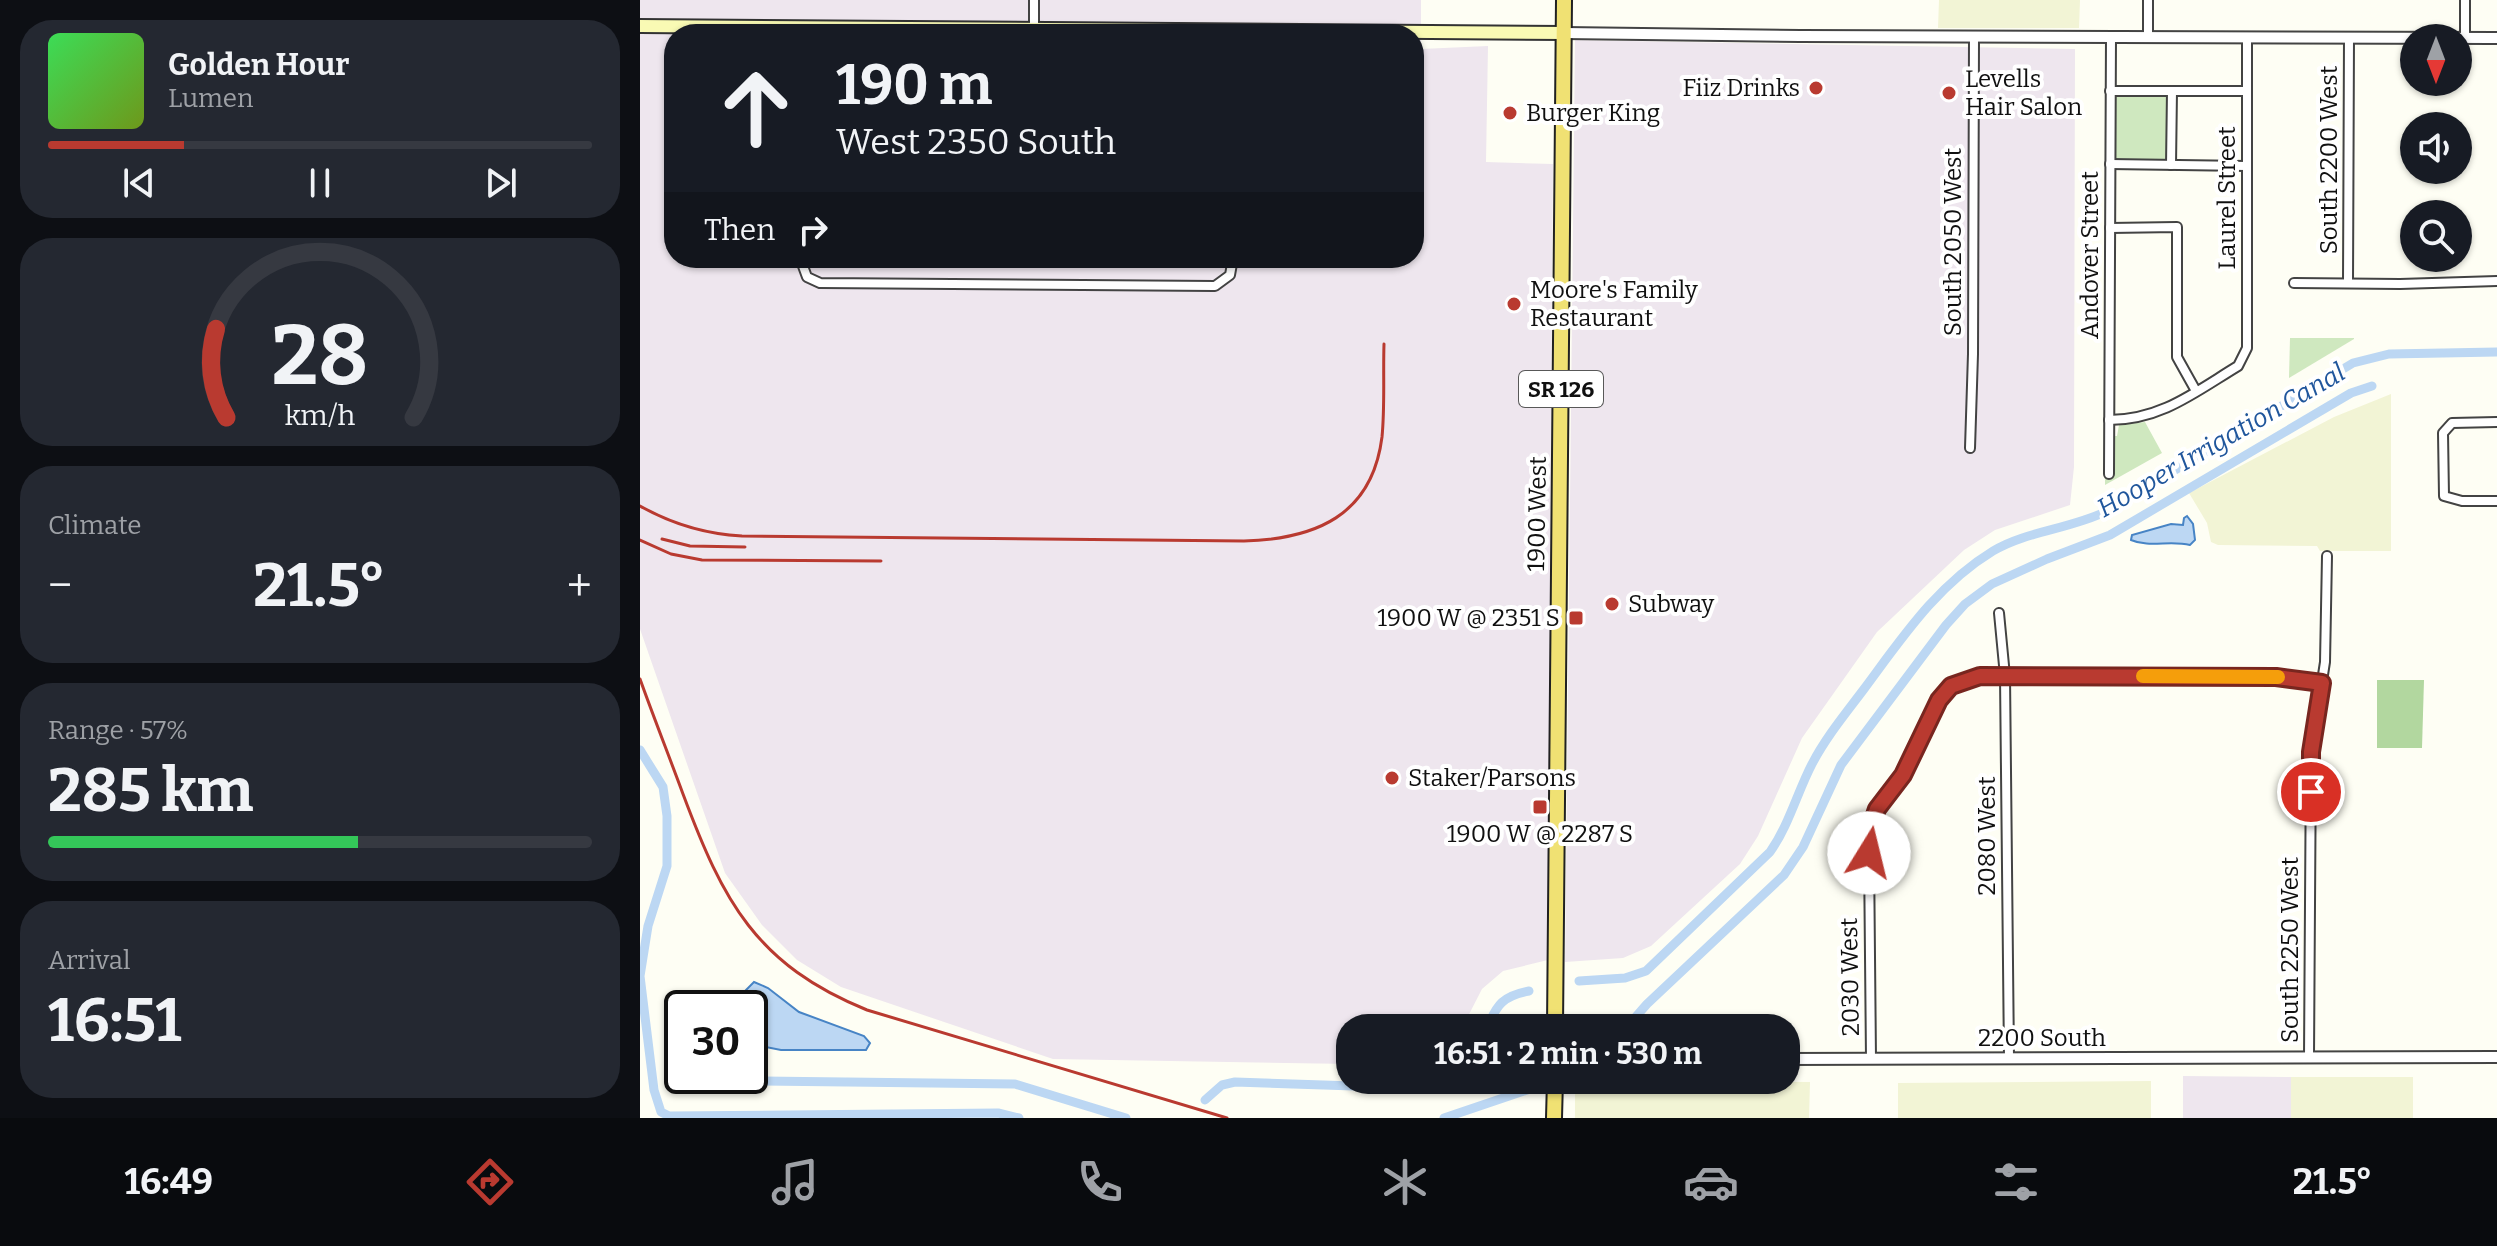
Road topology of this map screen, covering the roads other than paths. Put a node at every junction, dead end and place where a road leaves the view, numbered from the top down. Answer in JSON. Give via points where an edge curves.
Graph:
{"nodes":[{"id":1,"x":1034,"y":0,"type":"edge"},
{"id":2,"x":1564,"y":0,"type":"edge"},
{"id":3,"x":2148,"y":0,"type":"edge"},
{"id":4,"x":2465,"y":0,"type":"edge"},
{"id":5,"x":1034,"y":24,"type":"edge"},
{"id":6,"x":2465,"y":24,"type":"edge"},
{"id":7,"x":640,"y":26,"type":"edge"},
{"id":8,"x":664,"y":27,"type":"edge"},
{"id":9,"x":1424,"y":33,"type":"edge"},
{"id":10,"x":1564,"y":33,"type":"junction"},
{"id":11,"x":1974,"y":37,"type":"junction"},
{"id":12,"x":2111,"y":37,"type":"junction"},
{"id":13,"x":2148,"y":37,"type":"junction"},
{"id":14,"x":2247,"y":37,"type":"junction"},
{"id":15,"x":2349,"y":37,"type":"junction"},
{"id":16,"x":2400,"y":37,"type":"edge"},
{"id":17,"x":2472,"y":38,"type":"edge"},
{"id":18,"x":2497,"y":38,"type":"edge"},
{"id":19,"x":2110,"y":91,"type":"junction"},
{"id":20,"x":2172,"y":91,"type":"junction"},
{"id":21,"x":2247,"y":91,"type":"junction"},
{"id":22,"x":2110,"y":164,"type":"junction"},
{"id":23,"x":2171,"y":165,"type":"junction"},
{"id":24,"x":2247,"y":166,"type":"junction"},
{"id":25,"x":2110,"y":228,"type":"junction"},
{"id":26,"x":803,"y":268,"type":"edge"},
{"id":27,"x":1231,"y":268,"type":"edge"},
{"id":28,"x":2497,"y":281,"type":"edge"},
{"id":29,"x":2294,"y":283,"type":"dead end"},
{"id":30,"x":2348,"y":283,"type":"junction"},
{"id":31,"x":2196,"y":391,"type":"junction"},
{"id":32,"x":2109,"y":420,"type":"junction"},
{"id":33,"x":2497,"y":422,"type":"edge"},
{"id":34,"x":1970,"y":448,"type":"dead end"},
{"id":35,"x":2109,"y":474,"type":"dead end"},
{"id":36,"x":2497,"y":501,"type":"edge"},
{"id":37,"x":2327,"y":556,"type":"dead end"},
{"id":38,"x":1999,"y":613,"type":"dead end"},
{"id":39,"x":2005,"y":676,"type":"junction"},
{"id":40,"x":2322,"y":683,"type":"junction"},
{"id":41,"x":1555,"y":1014,"type":"edge"},
{"id":42,"x":2304,"y":1057,"type":"junction"},
{"id":43,"x":2497,"y":1057,"type":"edge"},
{"id":44,"x":2009,"y":1058,"type":"junction"},
{"id":45,"x":1800,"y":1059,"type":"edge"},
{"id":46,"x":1871,"y":1059,"type":"junction"},
{"id":47,"x":1555,"y":1094,"type":"edge"},
{"id":48,"x":1554,"y":1118,"type":"edge"}],
"edges":[{"from":1,"to":5,"type":"street"},
{"from":2,"to":10,"type":"main road","name":"1900 West","number":"SR 126"},
{"from":3,"to":13,"type":"street"},
{"from":4,"to":6,"type":"street"},
{"from":7,"to":8,"type":"main road"},
{"from":9,"to":10,"type":"main road"},
{"from":10,"to":11,"type":"street"},
{"from":10,"to":41,"type":"main road","name":"1900 West","number":"SR 126"},
{"from":11,"to":12,"type":"street"},
{"from":11,"to":34,"type":"street","name":"South 2050 West"},
{"from":12,"to":13,"type":"street"},
{"from":12,"to":19,"type":"street","name":"Andover Street"},
{"from":13,"to":14,"type":"street"},
{"from":14,"to":15,"type":"street"},
{"from":14,"to":21,"type":"street","name":"Laurel Street"},
{"from":15,"to":16,"type":"street"},
{"from":15,"to":30,"type":"street","name":"South 2200 West"},
{"from":17,"to":18,"type":"street"},
{"from":19,"to":20,"type":"street"},
{"from":19,"to":22,"type":"street","name":"Andover Street"},
{"from":20,"to":21,"type":"street"},
{"from":20,"to":23,"type":"street"},
{"from":21,"to":24,"type":"street","name":"Laurel Street"},
{"from":22,"to":23,"type":"street"},
{"from":22,"to":25,"type":"street","name":"Andover Street"},
{"from":23,"to":24,"type":"street"},
{"from":24,"to":31,"type":"street","name":"Laurel Street","via":[[2247,348],[2238,366]]},
{"from":25,"to":31,"type":"street","via":[[2177,227],[2177,357]]},
{"from":25,"to":32,"type":"street","name":"Andover Street"},
{"from":26,"to":27,"type":"street","via":[[807,277],[820,283],[1215,286]]},
{"from":28,"to":30,"type":"street"},
{"from":29,"to":30,"type":"street"},
{"from":31,"to":32,"type":"street","via":[[2145,417]]},
{"from":32,"to":35,"type":"street","name":"Andover Street"},
{"from":33,"to":36,"type":"street","via":[[2452,423],[2443,433],[2444,496]]},
{"from":37,"to":40,"type":"street","name":"South 2250 West"},
{"from":38,"to":39,"type":"street","name":"2080 West"},
{"from":39,"to":40,"type":"street","name":"2030 West","via":[[2276,677]]},
{"from":39,"to":44,"type":"street","name":"2080 West"},
{"from":39,"to":46,"type":"street","name":"2030 West","via":[[1980,676],[1951,686],[1903,775],[1877,809],[1869,853]]},
{"from":40,"to":42,"type":"street","name":"South 2250 West","via":[[2311,752]]},
{"from":42,"to":43,"type":"street","name":"2200 South"},
{"from":42,"to":44,"type":"street","name":"2200 South"},
{"from":44,"to":46,"type":"street","name":"2200 South"},
{"from":45,"to":46,"type":"street","name":"2200 South"},
{"from":47,"to":48,"type":"main road"}]}
